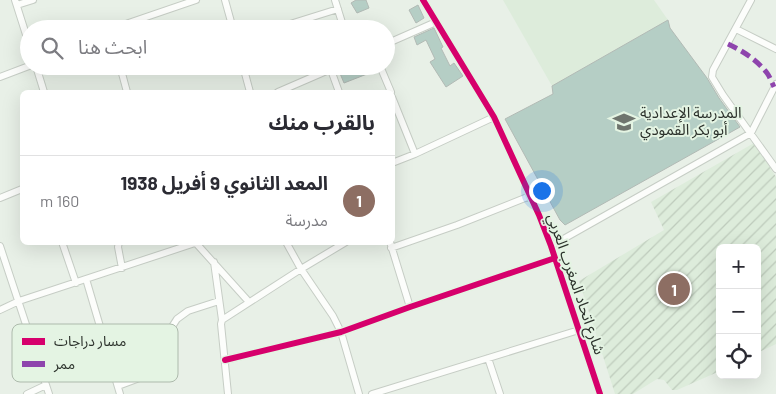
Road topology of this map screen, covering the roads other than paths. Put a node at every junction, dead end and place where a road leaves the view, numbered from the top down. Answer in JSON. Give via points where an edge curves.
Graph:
{"nodes":[{"id":1,"x":33,"y":0,"type":"edge"},
{"id":2,"x":196,"y":0,"type":"edge"},
{"id":3,"x":225,"y":0,"type":"edge"},
{"id":4,"x":335,"y":0,"type":"edge"},
{"id":5,"x":423,"y":0,"type":"edge"},
{"id":6,"x":751,"y":0,"type":"edge"},
{"id":7,"x":16,"y":3,"type":"edge"},
{"id":8,"x":338,"y":9,"type":"junction"},
{"id":9,"x":21,"y":20,"type":"edge"},
{"id":10,"x":137,"y":20,"type":"edge"},
{"id":11,"x":231,"y":20,"type":"edge"},
{"id":12,"x":303,"y":20,"type":"edge"},
{"id":13,"x":341,"y":20,"type":"edge"},
{"id":14,"x":436,"y":22,"type":"junction"},
{"id":15,"x":736,"y":29,"type":"junction"},
{"id":16,"x":395,"y":40,"type":"edge"},
{"id":17,"x":776,"y":48,"type":"edge"},
{"id":18,"x":20,"y":69,"type":"edge"},
{"id":19,"x":39,"y":75,"type":"edge"},
{"id":20,"x":122,"y":75,"type":"edge"},
{"id":21,"x":245,"y":75,"type":"edge"},
{"id":22,"x":319,"y":75,"type":"edge"},
{"id":23,"x":333,"y":75,"type":"edge"},
{"id":24,"x":383,"y":75,"type":"edge"},
{"id":25,"x":0,"y":77,"type":"edge"},
{"id":26,"x":775,"y":87,"type":"edge"},
{"id":27,"x":43,"y":90,"type":"edge"},
{"id":28,"x":126,"y":90,"type":"edge"},
{"id":29,"x":249,"y":90,"type":"edge"},
{"id":30,"x":283,"y":90,"type":"edge"},
{"id":31,"x":338,"y":90,"type":"edge"},
{"id":32,"x":389,"y":90,"type":"edge"},
{"id":33,"x":395,"y":104,"type":"edge"},
{"id":34,"x":494,"y":118,"type":"junction"},
{"id":35,"x":751,"y":133,"type":"junction"},
{"id":36,"x":415,"y":154,"type":"junction"},
{"id":37,"x":395,"y":162,"type":"edge"},
{"id":38,"x":776,"y":170,"type":"edge"},
{"id":39,"x":20,"y":190,"type":"edge"},
{"id":40,"x":530,"y":196,"type":"junction"},
{"id":41,"x":0,"y":198,"type":"edge"},
{"id":42,"x":395,"y":244,"type":"edge"},
{"id":43,"x":63,"y":245,"type":"edge"},
{"id":44,"x":118,"y":245,"type":"edge"},
{"id":45,"x":190,"y":245,"type":"edge"},
{"id":46,"x":198,"y":245,"type":"edge"},
{"id":47,"x":288,"y":245,"type":"edge"},
{"id":48,"x":341,"y":245,"type":"edge"},
{"id":49,"x":391,"y":245,"type":"edge"},
{"id":50,"x":0,"y":246,"type":"edge"},
{"id":51,"x":552,"y":246,"type":"junction"},
{"id":52,"x":555,"y":258,"type":"junction"},
{"id":53,"x":214,"y":262,"type":"junction"},
{"id":54,"x":122,"y":268,"type":"junction"},
{"id":55,"x":301,"y":269,"type":"junction"},
{"id":56,"x":86,"y":279,"type":"junction"},
{"id":57,"x":76,"y":282,"type":"junction"},
{"id":58,"x":219,"y":300,"type":"junction"},
{"id":59,"x":19,"y":301,"type":"junction"},
{"id":60,"x":249,"y":302,"type":"junction"},
{"id":61,"x":410,"y":307,"type":"junction"},
{"id":62,"x":0,"y":310,"type":"edge"},
{"id":63,"x":222,"y":320,"type":"junction"},
{"id":64,"x":26,"y":324,"type":"edge"},
{"id":65,"x":100,"y":324,"type":"edge"},
{"id":66,"x":174,"y":324,"type":"edge"},
{"id":67,"x":579,"y":330,"type":"junction"},
{"id":68,"x":341,"y":332,"type":"junction"},
{"id":69,"x":488,"y":358,"type":"junction"},
{"id":70,"x":225,"y":360,"type":"junction"},
{"id":71,"x":45,"y":382,"type":"edge"},
{"id":72,"x":117,"y":382,"type":"edge"},
{"id":73,"x":129,"y":382,"type":"edge"},
{"id":74,"x":46,"y":386,"type":"junction"},
{"id":75,"x":118,"y":386,"type":"junction"},
{"id":76,"x":27,"y":394,"type":"edge"},
{"id":77,"x":48,"y":394,"type":"edge"},
{"id":78,"x":120,"y":394,"type":"edge"},
{"id":79,"x":228,"y":394,"type":"edge"},
{"id":80,"x":359,"y":394,"type":"edge"},
{"id":81,"x":372,"y":394,"type":"edge"},
{"id":82,"x":500,"y":394,"type":"edge"},
{"id":83,"x":600,"y":394,"type":"edge"}],
"edges":[{"from":1,"to":7,"type":"street"},
{"from":2,"to":10,"type":"street"},
{"from":3,"to":11,"type":"street"},
{"from":4,"to":8,"type":"street"},
{"from":5,"to":14,"type":"street","name":"شارع اتحاد المغرب العربي"},
{"from":6,"to":15,"type":"street"},
{"from":7,"to":9,"type":"street"},
{"from":8,"to":12,"type":"street"},
{"from":8,"to":13,"type":"street"},
{"from":14,"to":16,"type":"street"},
{"from":14,"to":34,"type":"street","name":"شارع اتحاد المغرب العربي"},
{"from":15,"to":17,"type":"street"},
{"from":15,"to":35,"type":"street","via":[[712,77]]},
{"from":18,"to":25,"type":"street"},
{"from":19,"to":27,"type":"street"},
{"from":20,"to":28,"type":"street"},
{"from":21,"to":29,"type":"street"},
{"from":22,"to":30,"type":"street"},
{"from":23,"to":31,"type":"street"},
{"from":24,"to":32,"type":"street"},
{"from":26,"to":35,"type":"street"},
{"from":33,"to":36,"type":"street"},
{"from":34,"to":36,"type":"street"},
{"from":34,"to":40,"type":"street","name":"شارع اتحاد المغرب العربي"},
{"from":35,"to":38,"type":"street"},
{"from":35,"to":51,"type":"street"},
{"from":36,"to":37,"type":"street"},
{"from":39,"to":41,"type":"street"},
{"from":40,"to":42,"type":"street","via":[[456,225]]},
{"from":40,"to":51,"type":"street","name":"شارع اتحاد المغرب العربي"},
{"from":43,"to":57,"type":"street"},
{"from":44,"to":54,"type":"street"},
{"from":45,"to":54,"type":"street"},
{"from":46,"to":53,"type":"street"},
{"from":47,"to":55,"type":"street"},
{"from":48,"to":55,"type":"street"},
{"from":49,"to":61,"type":"street"},
{"from":50,"to":59,"type":"street"},
{"from":51,"to":52,"type":"street","name":"شارع اتحاد المغرب العربي"},
{"from":52,"to":61,"type":"street"},
{"from":52,"to":67,"type":"street","name":"شارع اتحاد المغرب العربي"},
{"from":53,"to":58,"type":"street"},
{"from":53,"to":60,"type":"street"},
{"from":54,"to":56,"type":"street"},
{"from":55,"to":60,"type":"street"},
{"from":55,"to":68,"type":"street"},
{"from":56,"to":57,"type":"street"},
{"from":56,"to":65,"type":"street"},
{"from":57,"to":59,"type":"street"},
{"from":58,"to":63,"type":"street"},
{"from":58,"to":66,"type":"street","via":[[188,311]]},
{"from":59,"to":62,"type":"street"},
{"from":59,"to":64,"type":"street"},
{"from":60,"to":63,"type":"street"},
{"from":61,"to":68,"type":"street"},
{"from":63,"to":70,"type":"street"},
{"from":67,"to":69,"type":"street"},
{"from":67,"to":83,"type":"street","name":"شارع اتحاد المغرب العربي"},
{"from":68,"to":70,"type":"street"},
{"from":68,"to":80,"type":"street"},
{"from":69,"to":81,"type":"street"},
{"from":69,"to":82,"type":"street"},
{"from":70,"to":79,"type":"street"},
{"from":71,"to":74,"type":"street"},
{"from":72,"to":75,"type":"street"},
{"from":73,"to":75,"type":"street"},
{"from":74,"to":76,"type":"street"},
{"from":74,"to":77,"type":"street"},
{"from":75,"to":78,"type":"street"}]}
